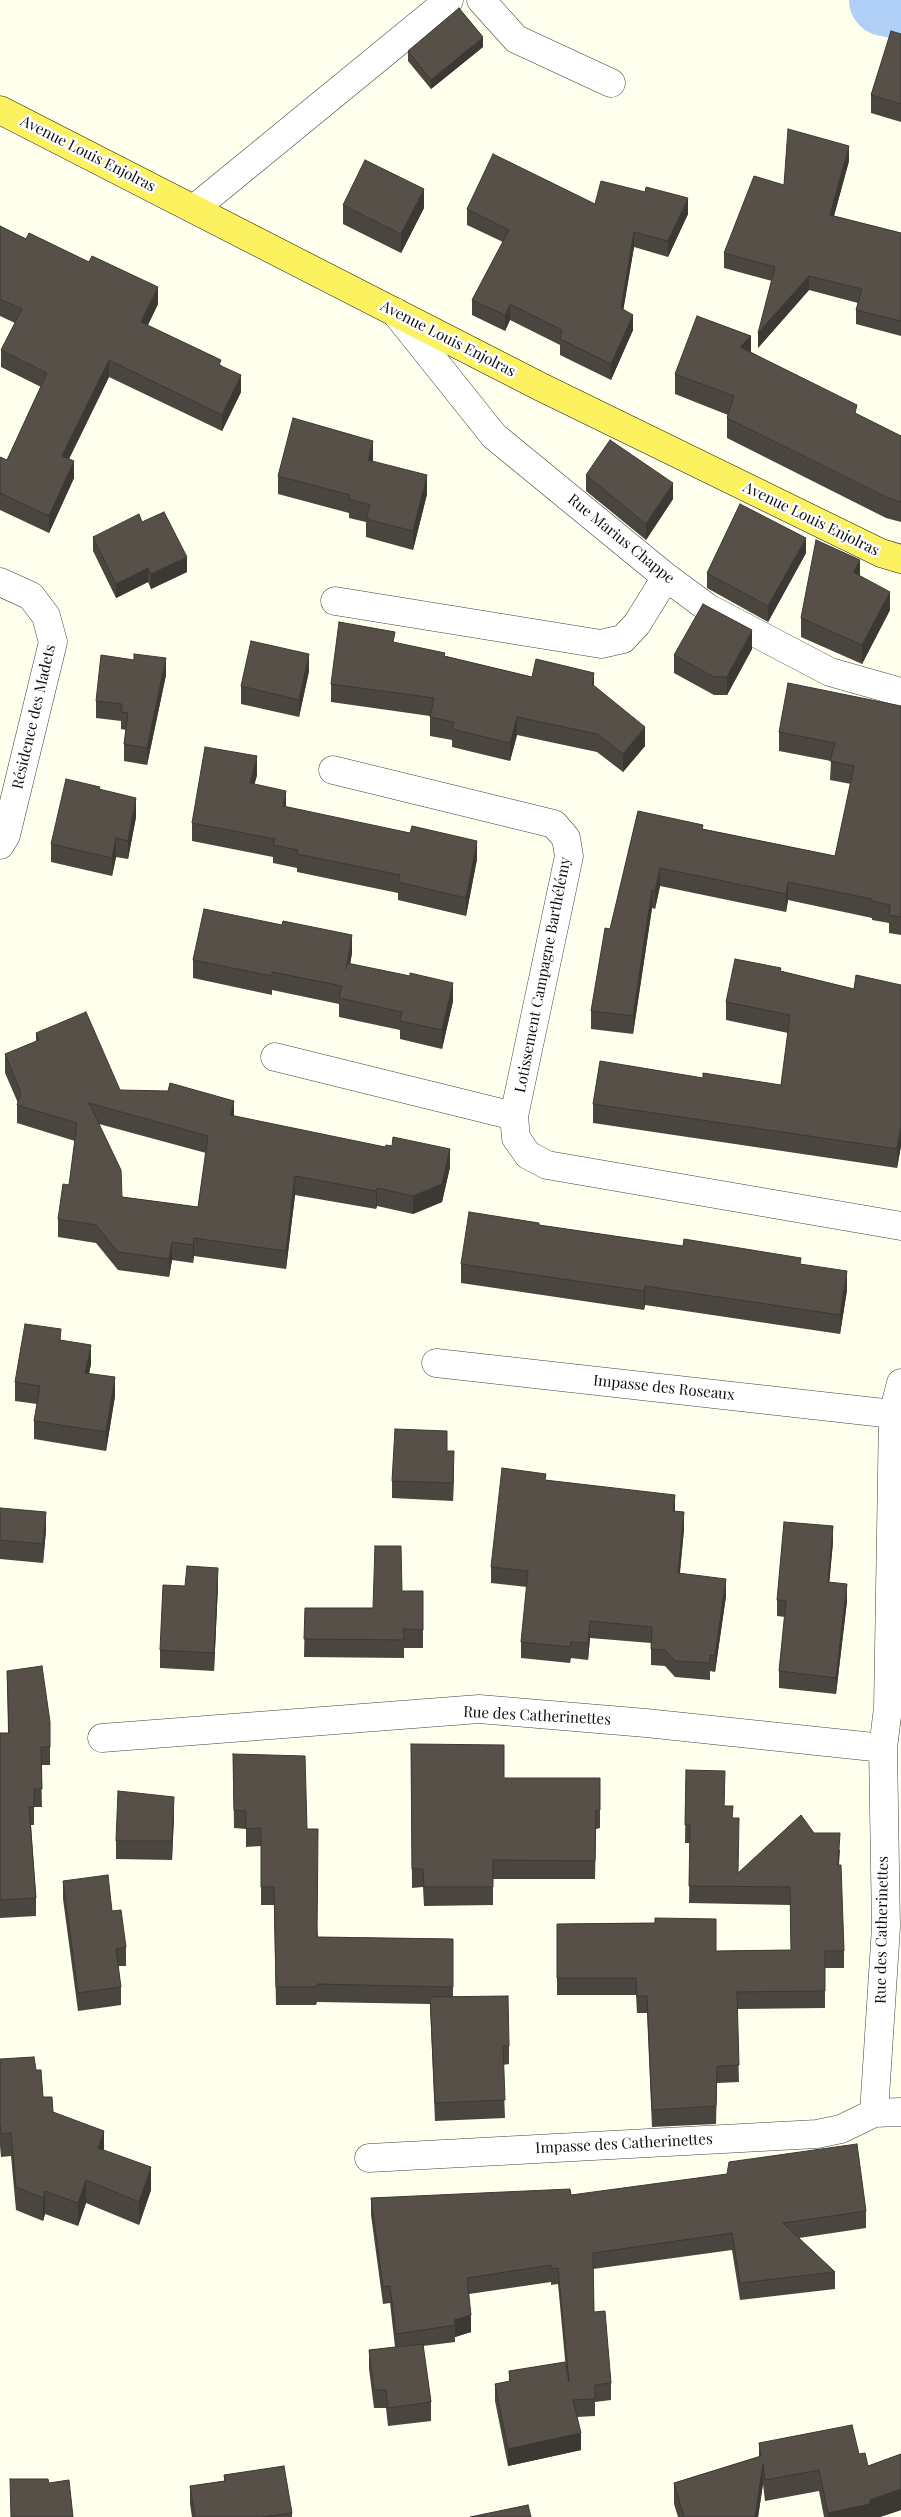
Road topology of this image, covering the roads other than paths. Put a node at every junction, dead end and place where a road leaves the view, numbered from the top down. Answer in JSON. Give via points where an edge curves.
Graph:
{"nodes":[{"id":1,"x":449,"y":0,"type":"edge"},
{"id":2,"x":482,"y":0,"type":"edge"},
{"id":3,"x":611,"y":83,"type":"dead end"},
{"id":4,"x":0,"y":110,"type":"edge"},
{"id":5,"x":195,"y":208,"type":"junction"},
{"id":6,"x":395,"y":312,"type":"junction"},
{"id":7,"x":901,"y":559,"type":"edge"},
{"id":8,"x":666,"y":577,"type":"junction"},
{"id":9,"x":0,"y":582,"type":"edge"},
{"id":10,"x":335,"y":601,"type":"dead end"},
{"id":11,"x":901,"y":692,"type":"edge"},
{"id":12,"x":334,"y":770,"type":"dead end"},
{"id":13,"x":0,"y":845,"type":"edge"},
{"id":14,"x":275,"y":1058,"type":"dead end"},
{"id":15,"x":514,"y":1116,"type":"junction"},
{"id":16,"x":901,"y":1226,"type":"edge"},
{"id":17,"x":436,"y":1363,"type":"dead end"},
{"id":18,"x":901,"y":1383,"type":"edge"},
{"id":19,"x":892,"y":1414,"type":"junction"},
{"id":20,"x":102,"y":1738,"type":"dead end"},
{"id":21,"x":882,"y":1748,"type":"junction"},
{"id":22,"x":893,"y":1922,"type":"edge"},
{"id":23,"x":888,"y":2112,"type":"edge"},
{"id":24,"x":369,"y":2158,"type":"dead end"}],
"edges":[{"from":1,"to":5,"type":"street"},
{"from":2,"to":3,"type":"street","via":[[516,39]]},
{"from":4,"to":5,"type":"main road","name":"Avenue Louis Enjolras"},
{"from":5,"to":6,"type":"main road","name":"Avenue Louis Enjolras"},
{"from":6,"to":7,"type":"main road","name":"Avenue Louis Enjolras","via":[[872,549]]},
{"from":6,"to":8,"type":"street","name":"Rue Marius Chappe","via":[[494,436]]},
{"from":8,"to":10,"type":"street","via":[[637,624],[623,639],[601,644]]},
{"from":8,"to":11,"type":"street","name":"Rue Marius Chappe","via":[[708,608],[830,672]]},
{"from":9,"to":13,"type":"street","name":"Résidence des Madets","via":[[31,596],[46,616],[53,642],[6,835]]},
{"from":12,"to":15,"type":"street","name":"Lotissement Campagne Barthélémy","via":[[554,824],[566,838],[569,856]]},
{"from":14,"to":15,"type":"street"},
{"from":15,"to":16,"type":"street","name":"Lotissement Campagne Barthélémy","via":[[516,1138],[528,1155],[547,1165]]},
{"from":17,"to":19,"type":"street","name":"Impasse des Roseaux"},
{"from":18,"to":19,"type":"street","name":"Rue des Catherinettes"},
{"from":19,"to":21,"type":"street","name":"Rue des Catherinettes","via":[[888,1708]]},
{"from":20,"to":21,"type":"street","name":"Rue des Catherinettes","via":[[479,1709]]},
{"from":21,"to":22,"type":"street","name":"Rue des Catherinettes"},
{"from":22,"to":23,"type":"street","name":"Rue des Catherinettes"},
{"from":23,"to":24,"type":"street","name":"Impasse des Catherinettes","via":[[817,2134]]}]}
